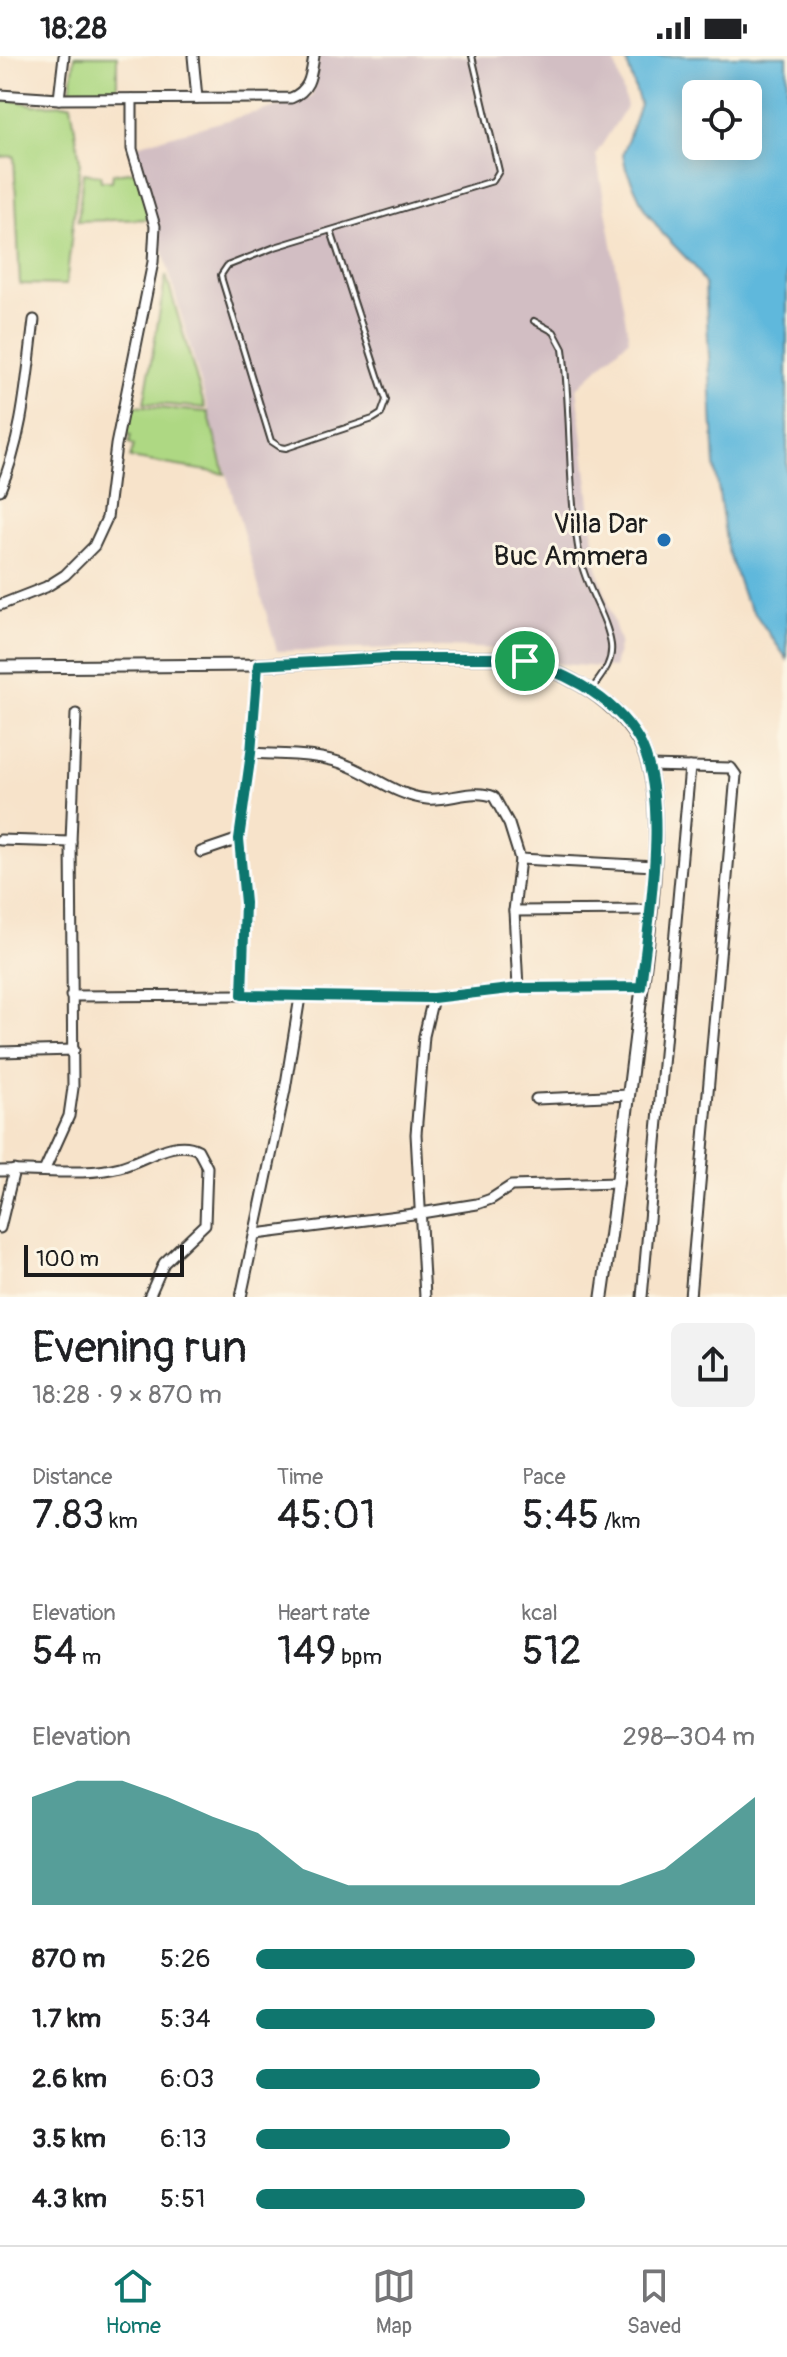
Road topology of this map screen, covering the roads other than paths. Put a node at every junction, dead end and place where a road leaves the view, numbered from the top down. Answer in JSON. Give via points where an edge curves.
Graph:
{"nodes":[{"id":1,"x":64,"y":56,"type":"edge"},
{"id":2,"x":193,"y":56,"type":"edge"},
{"id":3,"x":314,"y":56,"type":"edge"},
{"id":4,"x":472,"y":56,"type":"edge"},
{"id":5,"x":0,"y":95,"type":"edge"},
{"id":6,"x":197,"y":98,"type":"junction"},
{"id":7,"x":59,"y":99,"type":"junction"},
{"id":8,"x":132,"y":99,"type":"junction"},
{"id":9,"x":331,"y":231,"type":"junction"},
{"id":10,"x":34,"y":320,"type":"dead end"},
{"id":11,"x":534,"y":321,"type":"dead end"},
{"id":12,"x":0,"y":490,"type":"edge"},
{"id":13,"x":0,"y":605,"type":"edge"},
{"id":14,"x":258,"y":665,"type":"junction"},
{"id":15,"x":0,"y":667,"type":"edge"},
{"id":16,"x":591,"y":691,"type":"junction"},
{"id":17,"x":76,"y":714,"type":"dead end"},
{"id":18,"x":251,"y":753,"type":"junction"},
{"id":19,"x":648,"y":766,"type":"junction"},
{"id":20,"x":690,"y":767,"type":"junction"},
{"id":21,"x":239,"y":839,"type":"junction"},
{"id":22,"x":0,"y":840,"type":"edge"},
{"id":23,"x":71,"y":842,"type":"junction"},
{"id":24,"x":201,"y":852,"type":"dead end"},
{"id":25,"x":520,"y":859,"type":"junction"},
{"id":26,"x":655,"y":866,"type":"junction"},
{"id":27,"x":650,"y":910,"type":"junction"},
{"id":28,"x":514,"y":911,"type":"junction"},
{"id":29,"x":641,"y":987,"type":"junction"},
{"id":30,"x":518,"y":988,"type":"junction"},
{"id":31,"x":242,"y":995,"type":"junction"},
{"id":32,"x":71,"y":996,"type":"junction"},
{"id":33,"x":300,"y":997,"type":"junction"},
{"id":34,"x":433,"y":998,"type":"junction"},
{"id":35,"x":74,"y":1050,"type":"junction"},
{"id":36,"x":0,"y":1052,"type":"edge"},
{"id":37,"x":629,"y":1095,"type":"junction"},
{"id":38,"x":536,"y":1099,"type":"dead end"},
{"id":39,"x":45,"y":1169,"type":"junction"},
{"id":40,"x":14,"y":1170,"type":"junction"},
{"id":41,"x":0,"y":1171,"type":"edge"},
{"id":42,"x":618,"y":1183,"type":"junction"},
{"id":43,"x":421,"y":1213,"type":"junction"},
{"id":44,"x":0,"y":1228,"type":"edge"},
{"id":45,"x":256,"y":1234,"type":"junction"},
{"id":46,"x":149,"y":1297,"type":"edge"},
{"id":47,"x":241,"y":1297,"type":"edge"},
{"id":48,"x":425,"y":1297,"type":"edge"},
{"id":49,"x":602,"y":1297,"type":"edge"},
{"id":50,"x":642,"y":1297,"type":"edge"},
{"id":51,"x":690,"y":1297,"type":"edge"}],
"edges":[{"from":1,"to":7,"type":"street"},
{"from":2,"to":6,"type":"street"},
{"from":3,"to":6,"type":"street","via":[[310,82],[291,98]]},
{"from":4,"to":9,"type":"lane","via":[[497,177]]},
{"from":5,"to":7,"type":"street"},
{"from":6,"to":8,"type":"street"},
{"from":7,"to":8,"type":"street"},
{"from":8,"to":13,"type":"street","via":[[132,149],[155,226],[153,262],[116,445],[107,518],[94,546],[72,569],[46,587]]},
{"from":9,"to":9,"type":"lane","via":[[232,263],[221,275],[271,441],[280,447],[373,419],[385,408]]},
{"from":10,"to":12,"type":"street","via":[[24,400]]},
{"from":11,"to":16,"type":"lane","via":[[554,332],[563,349],[580,557],[611,645],[610,662]]},
{"from":14,"to":15,"type":"street"},
{"from":14,"to":16,"type":"street","via":[[508,658]]},
{"from":14,"to":18,"type":"street"},
{"from":16,"to":19,"type":"street","via":[[640,741]]},
{"from":17,"to":23,"type":"street"},
{"from":18,"to":21,"type":"street"},
{"from":18,"to":25,"type":"street","via":[[338,762],[418,798],[489,795],[501,809]]},
{"from":19,"to":20,"type":"street"},
{"from":19,"to":26,"type":"street","via":[[656,814]]},
{"from":20,"to":50,"type":"street"},
{"from":20,"to":51,"type":"street","via":[[731,768],[736,775]]},
{"from":21,"to":24,"type":"street"},
{"from":21,"to":31,"type":"street","via":[[245,903]]},
{"from":22,"to":23,"type":"street"},
{"from":23,"to":32,"type":"street"},
{"from":25,"to":26,"type":"street"},
{"from":25,"to":28,"type":"street"},
{"from":26,"to":27,"type":"street"},
{"from":27,"to":28,"type":"street"},
{"from":27,"to":29,"type":"street"},
{"from":28,"to":30,"type":"street"},
{"from":29,"to":30,"type":"street"},
{"from":29,"to":37,"type":"street"},
{"from":30,"to":34,"type":"street"},
{"from":31,"to":32,"type":"street"},
{"from":31,"to":33,"type":"street"},
{"from":32,"to":35,"type":"street"},
{"from":33,"to":34,"type":"street"},
{"from":33,"to":45,"type":"street"},
{"from":34,"to":43,"type":"street","via":[[424,1036],[416,1134]]},
{"from":35,"to":36,"type":"street"},
{"from":35,"to":39,"type":"street","via":[[69,1116]]},
{"from":37,"to":38,"type":"street"},
{"from":37,"to":42,"type":"street"},
{"from":39,"to":40,"type":"street"},
{"from":39,"to":46,"type":"street","via":[[100,1171],[181,1144],[198,1150],[207,1167],[205,1224],[164,1263]]},
{"from":40,"to":41,"type":"street"},
{"from":40,"to":44,"type":"street"},
{"from":42,"to":43,"type":"street","via":[[511,1186],[484,1202]]},
{"from":42,"to":49,"type":"street"},
{"from":43,"to":45,"type":"street"},
{"from":43,"to":48,"type":"street"},
{"from":45,"to":47,"type":"street"}]}
